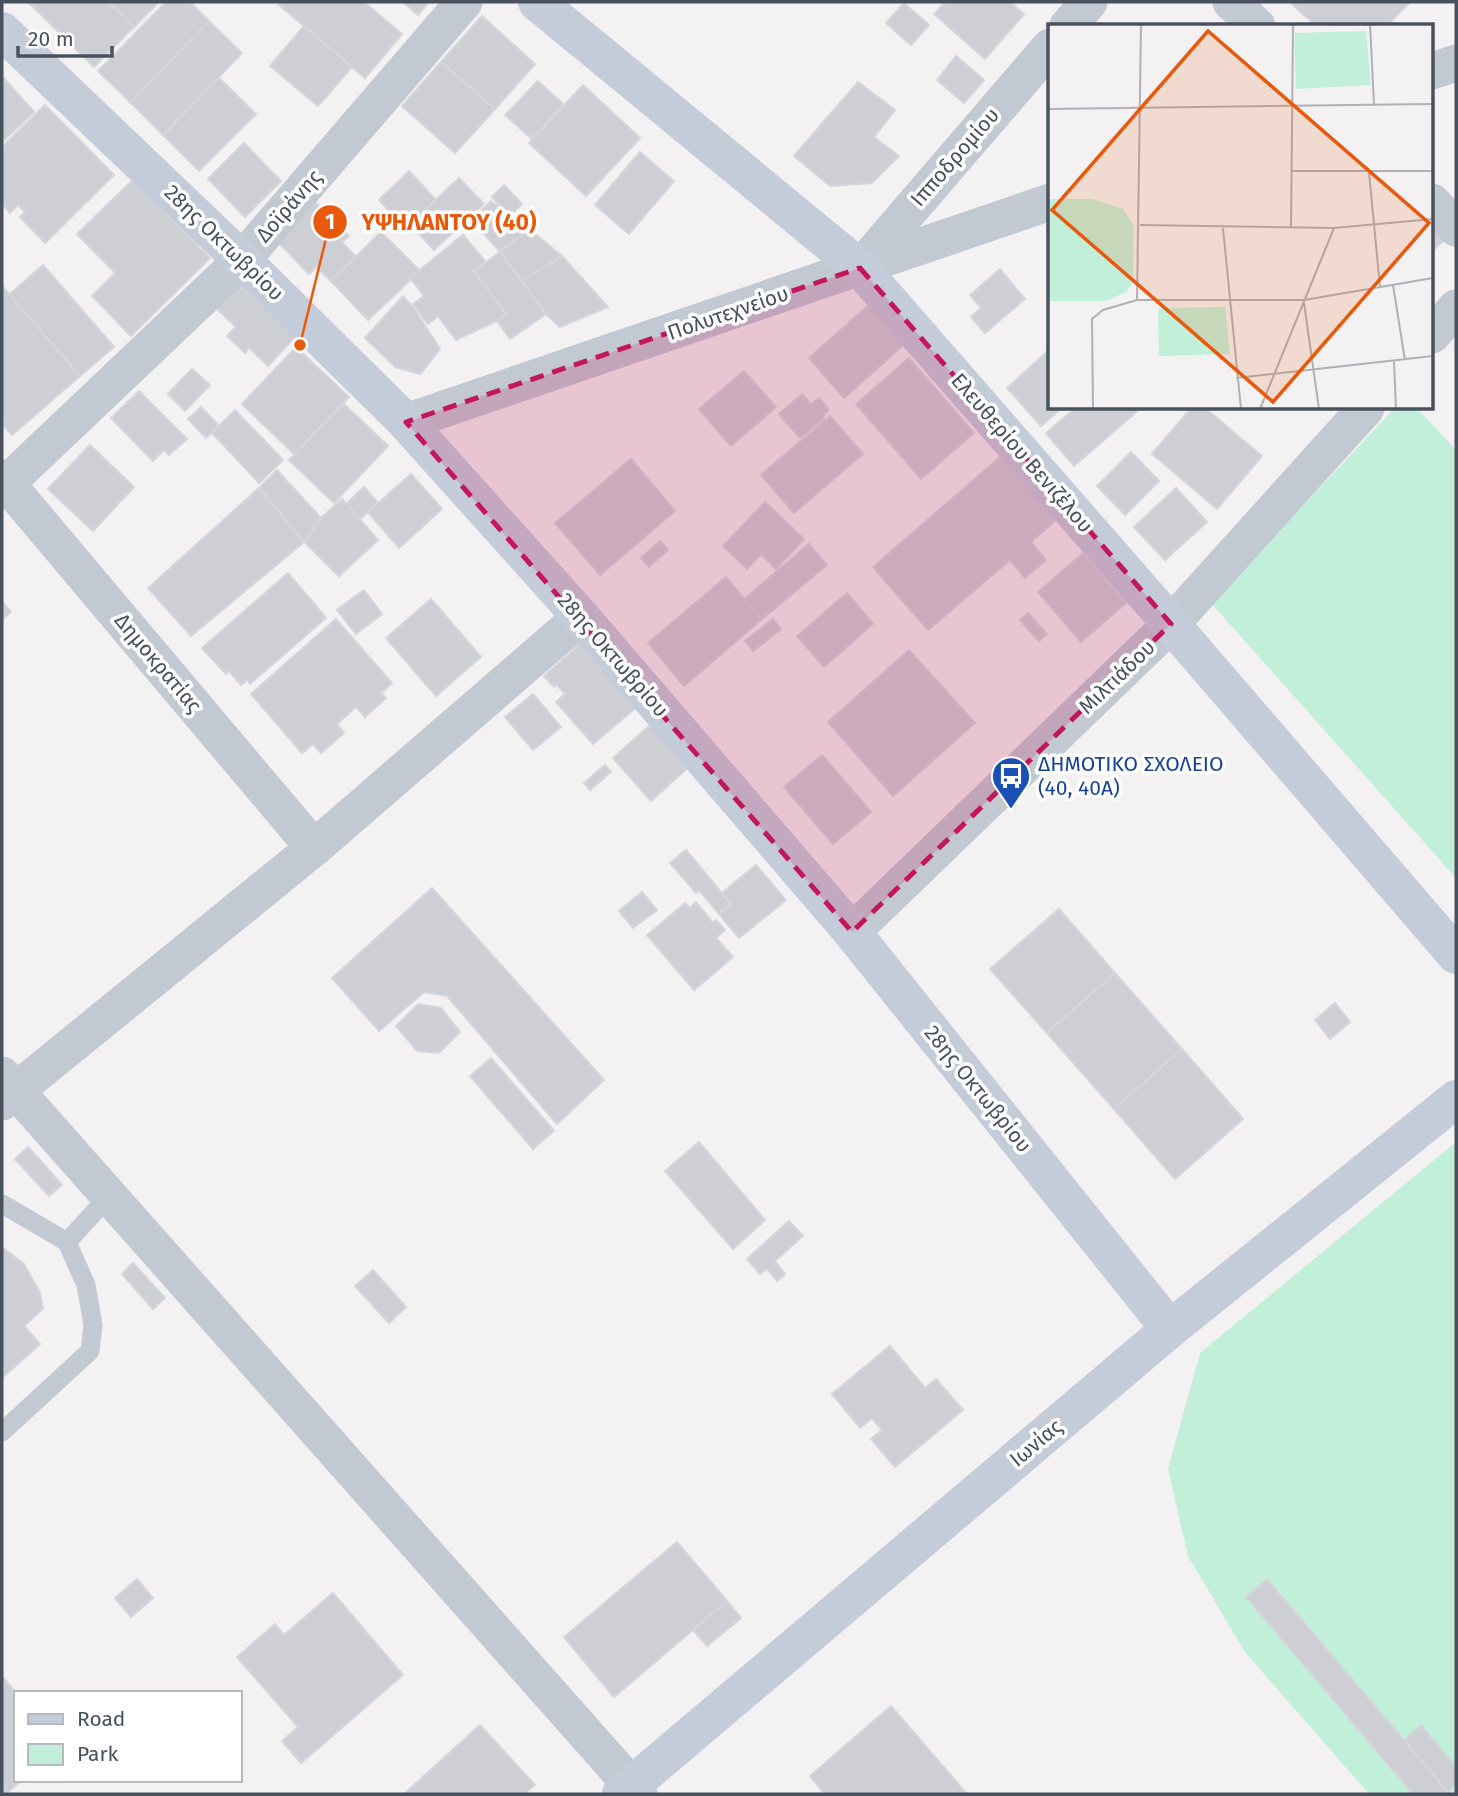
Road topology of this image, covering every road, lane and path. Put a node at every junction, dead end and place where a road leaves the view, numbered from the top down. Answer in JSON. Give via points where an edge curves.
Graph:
{"nodes":[{"id":1,"x":464,"y":2,"type":"edge"},
{"id":2,"x":537,"y":2,"type":"edge"},
{"id":3,"x":1089,"y":2,"type":"edge"},
{"id":4,"x":1231,"y":2,"type":"edge"},
{"id":5,"x":1070,"y":24,"type":"edge"},
{"id":6,"x":1255,"y":24,"type":"edge"},
{"id":7,"x":2,"y":31,"type":"edge"},
{"id":8,"x":1048,"y":49,"type":"edge"},
{"id":9,"x":1456,"y":63,"type":"edge"},
{"id":10,"x":1434,"y":70,"type":"edge"},
{"id":11,"x":1048,"y":203,"type":"edge"},
{"id":12,"x":1434,"y":204,"type":"edge"},
{"id":13,"x":1456,"y":228,"type":"edge"},
{"id":14,"x":243,"y":260,"type":"junction"},
{"id":15,"x":860,"y":268,"type":"junction"},
{"id":16,"x":1456,"y":308,"type":"edge"},
{"id":17,"x":1434,"y":333,"type":"edge"},
{"id":18,"x":1364,"y":410,"type":"edge"},
{"id":19,"x":405,"y":422,"type":"junction"},
{"id":20,"x":4,"y":480,"type":"edge"},
{"id":21,"x":581,"y":617,"type":"junction"},
{"id":22,"x":1171,"y":624,"type":"junction"},
{"id":23,"x":314,"y":848,"type":"junction"},
{"id":24,"x":852,"y":932,"type":"junction"},
{"id":25,"x":1456,"y":955,"type":"edge"},
{"id":26,"x":6,"y":1089,"type":"edge"},
{"id":27,"x":1456,"y":1099,"type":"edge"},
{"id":28,"x":109,"y":1196,"type":"junction"},
{"id":29,"x":2,"y":1204,"type":"edge"},
{"id":30,"x":66,"y":1242,"type":"junction"},
{"id":31,"x":1170,"y":1329,"type":"junction"},
{"id":32,"x":2,"y":1432,"type":"edge"},
{"id":33,"x":631,"y":1791,"type":"edge"}],
"edges":[{"from":1,"to":14,"type":"street","name":"Δοϊράνης"},
{"from":2,"to":15,"type":"main road","name":"Ελευθερίου Βενιζέλου"},
{"from":3,"to":5,"type":"street"},
{"from":4,"to":6,"type":"street"},
{"from":7,"to":14,"type":"main road","name":"28ης Οκτωβρίου"},
{"from":8,"to":15,"type":"street","name":"Ιπποδρομίου"},
{"from":9,"to":10,"type":"street"},
{"from":11,"to":15,"type":"street","name":"Πολυτεχνείου"},
{"from":12,"to":13,"type":"street"},
{"from":14,"to":19,"type":"main road","name":"28ης Οκτωβρίου"},
{"from":14,"to":20,"type":"street","name":"Δοϊράνης"},
{"from":15,"to":19,"type":"street","name":"Πολυτεχνείου"},
{"from":15,"to":22,"type":"main road","name":"Ελευθερίου Βενιζέλου"},
{"from":16,"to":17,"type":"street"},
{"from":18,"to":22,"type":"street","name":"Μιλτιάδου"},
{"from":19,"to":21,"type":"main road","name":"28ης Οκτωβρίου"},
{"from":20,"to":23,"type":"street","name":"Δημοκρατίας"},
{"from":21,"to":23,"type":"street"},
{"from":21,"to":24,"type":"main road","name":"28ης Οκτωβρίου"},
{"from":22,"to":24,"type":"street","name":"Μιλτιάδου"},
{"from":22,"to":25,"type":"main road","name":"Ελευθερίου Βενιζέλου"},
{"from":23,"to":26,"type":"street"},
{"from":24,"to":31,"type":"main road","name":"28ης Οκτωβρίου"},
{"from":26,"to":28,"type":"street"},
{"from":27,"to":31,"type":"main road","name":"Ιωνίας"},
{"from":28,"to":30,"type":"lane"},
{"from":28,"to":33,"type":"street"},
{"from":29,"to":30,"type":"lane"},
{"from":30,"to":32,"type":"lane","via":[[86,1285],[93,1325],[90,1351]]},
{"from":31,"to":33,"type":"main road","name":"Ιωνίας"}]}
